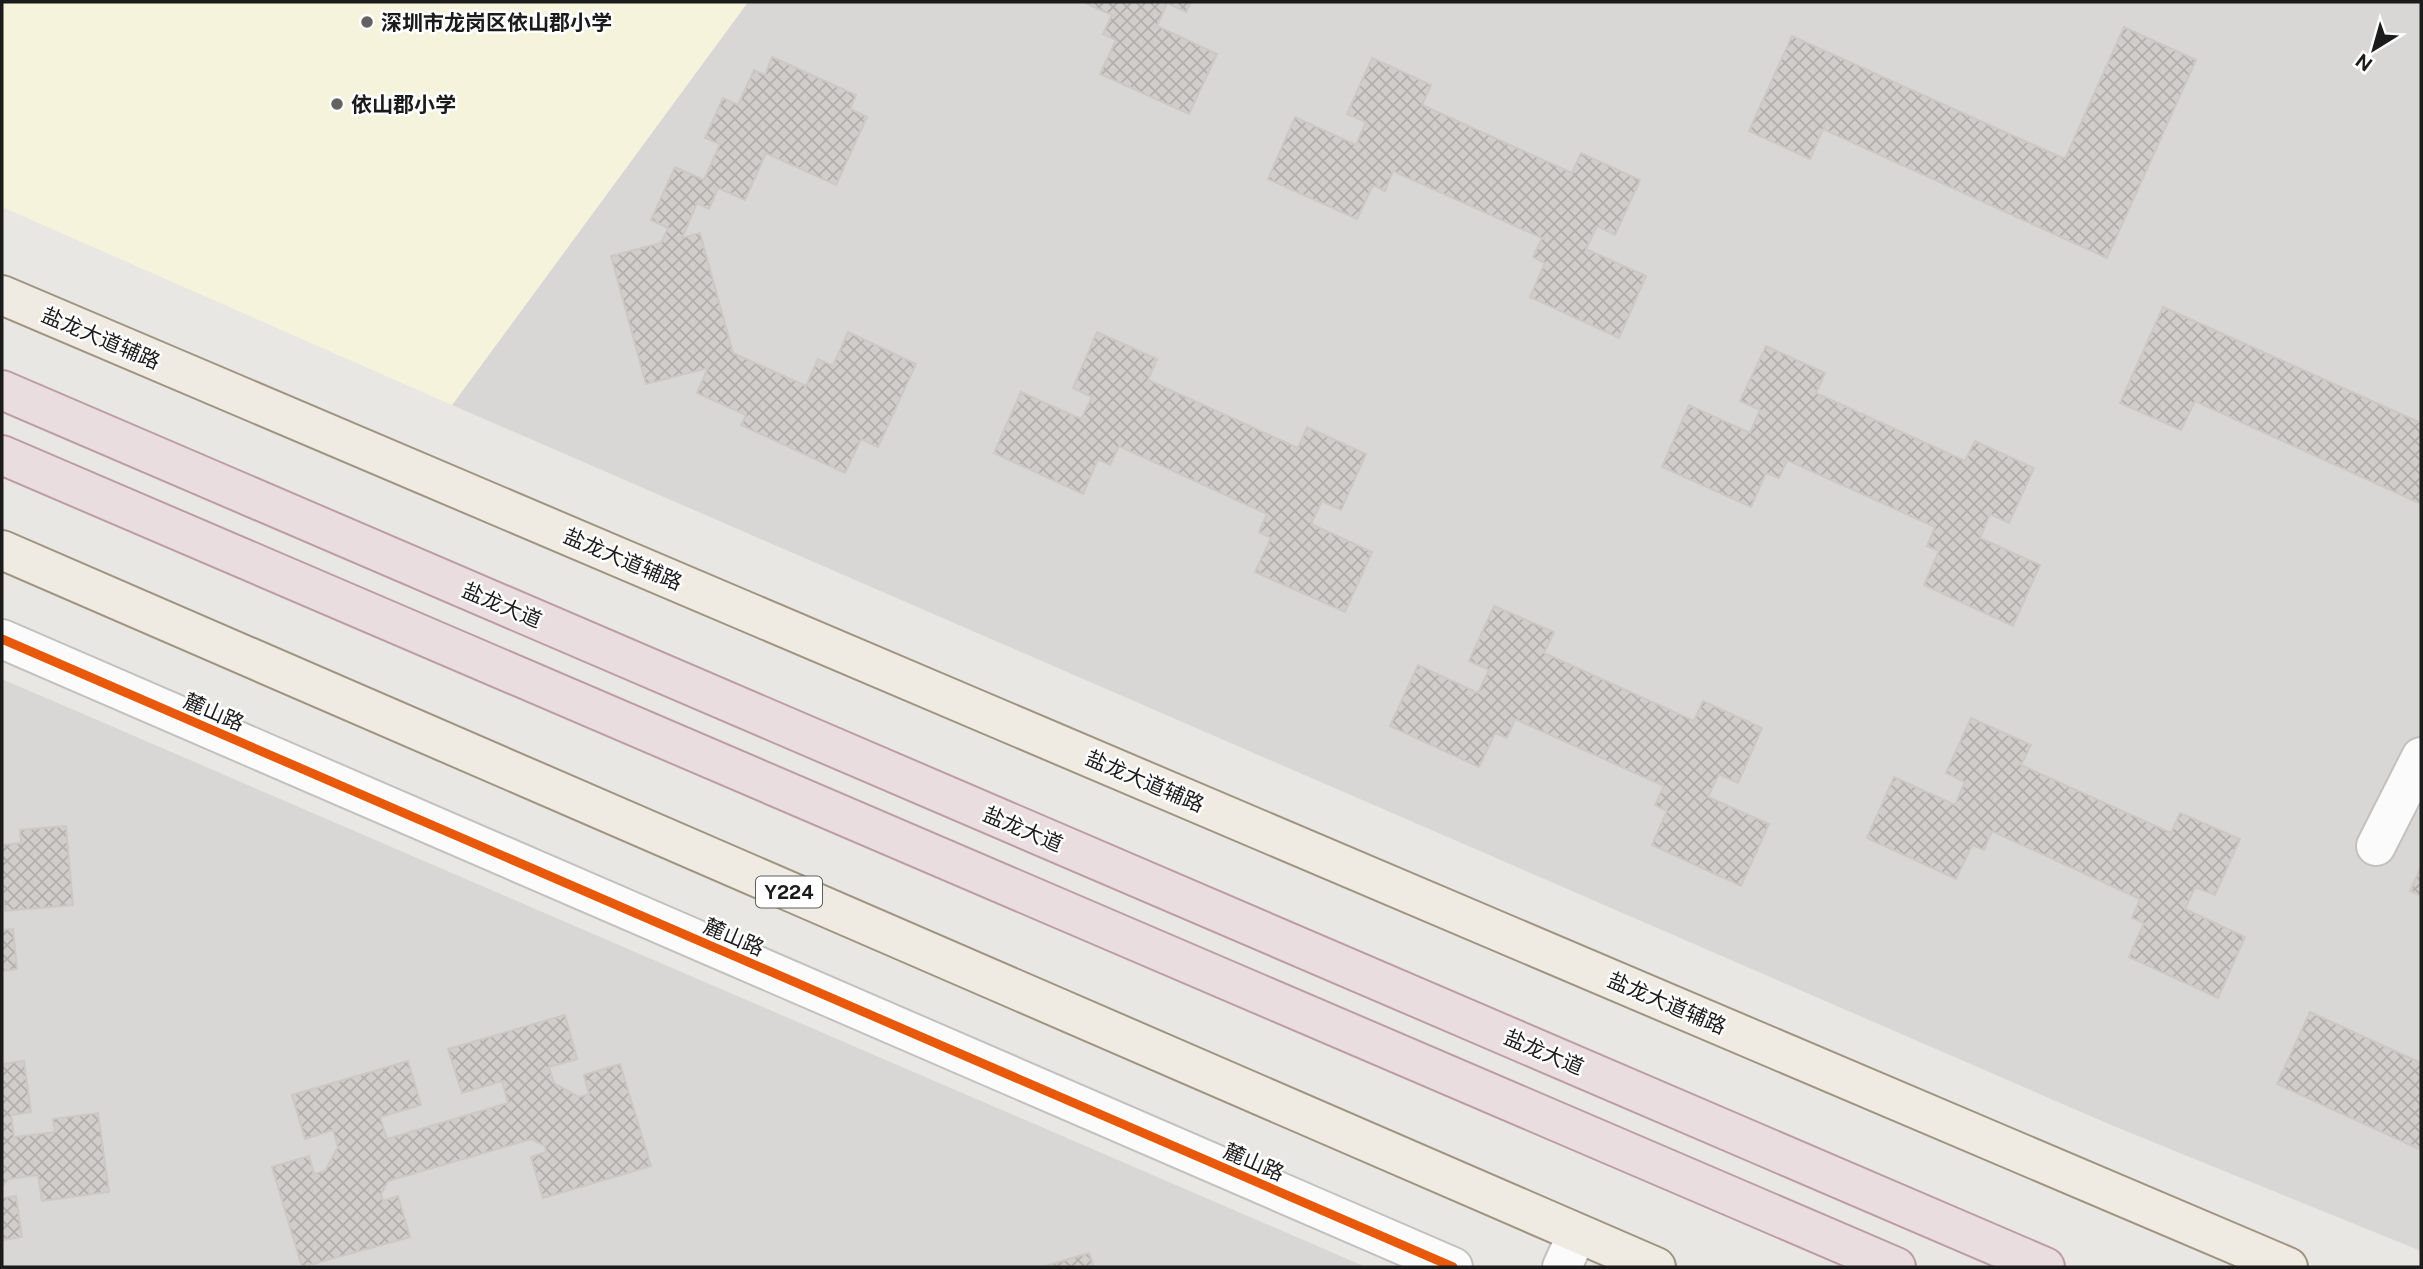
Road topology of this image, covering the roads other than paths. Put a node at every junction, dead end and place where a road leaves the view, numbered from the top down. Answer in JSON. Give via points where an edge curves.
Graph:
{"nodes":[{"id":1,"x":2,"y":295,"type":"edge"},
{"id":2,"x":2,"y":390,"type":"edge"},
{"id":3,"x":2,"y":455,"type":"edge"},
{"id":4,"x":2,"y":550,"type":"edge"},
{"id":5,"x":2,"y":639,"type":"edge"},
{"id":6,"x":2421,"y":757,"type":"edge"},
{"id":7,"x":2376,"y":846,"type":"dead end"},
{"id":8,"x":2202,"y":1230,"type":"junction"},
{"id":9,"x":1570,"y":1250,"type":"edge"},
{"id":10,"x":1452,"y":1267,"type":"edge"},
{"id":11,"x":1656,"y":1267,"type":"edge"},
{"id":12,"x":1896,"y":1267,"type":"edge"},
{"id":13,"x":2045,"y":1267,"type":"edge"},
{"id":14,"x":2228,"y":1267,"type":"edge"},
{"id":15,"x":2288,"y":1267,"type":"edge"}],
"edges":[{"from":1,"to":8,"type":"main road","name":"盐龙大道辅路"},
{"from":2,"to":13,"type":"highway","name":"盐龙大道"},
{"from":3,"to":12,"type":"highway"},
{"from":4,"to":9,"type":"main road","number":"Y224"},
{"from":5,"to":10,"type":"street","name":"麓山路"},
{"from":6,"to":7,"type":"street"},
{"from":8,"to":14,"type":"main road"},
{"from":8,"to":15,"type":"main road","name":"盐龙大道辅路"},
{"from":9,"to":11,"type":"main road","number":"Y224"}]}
